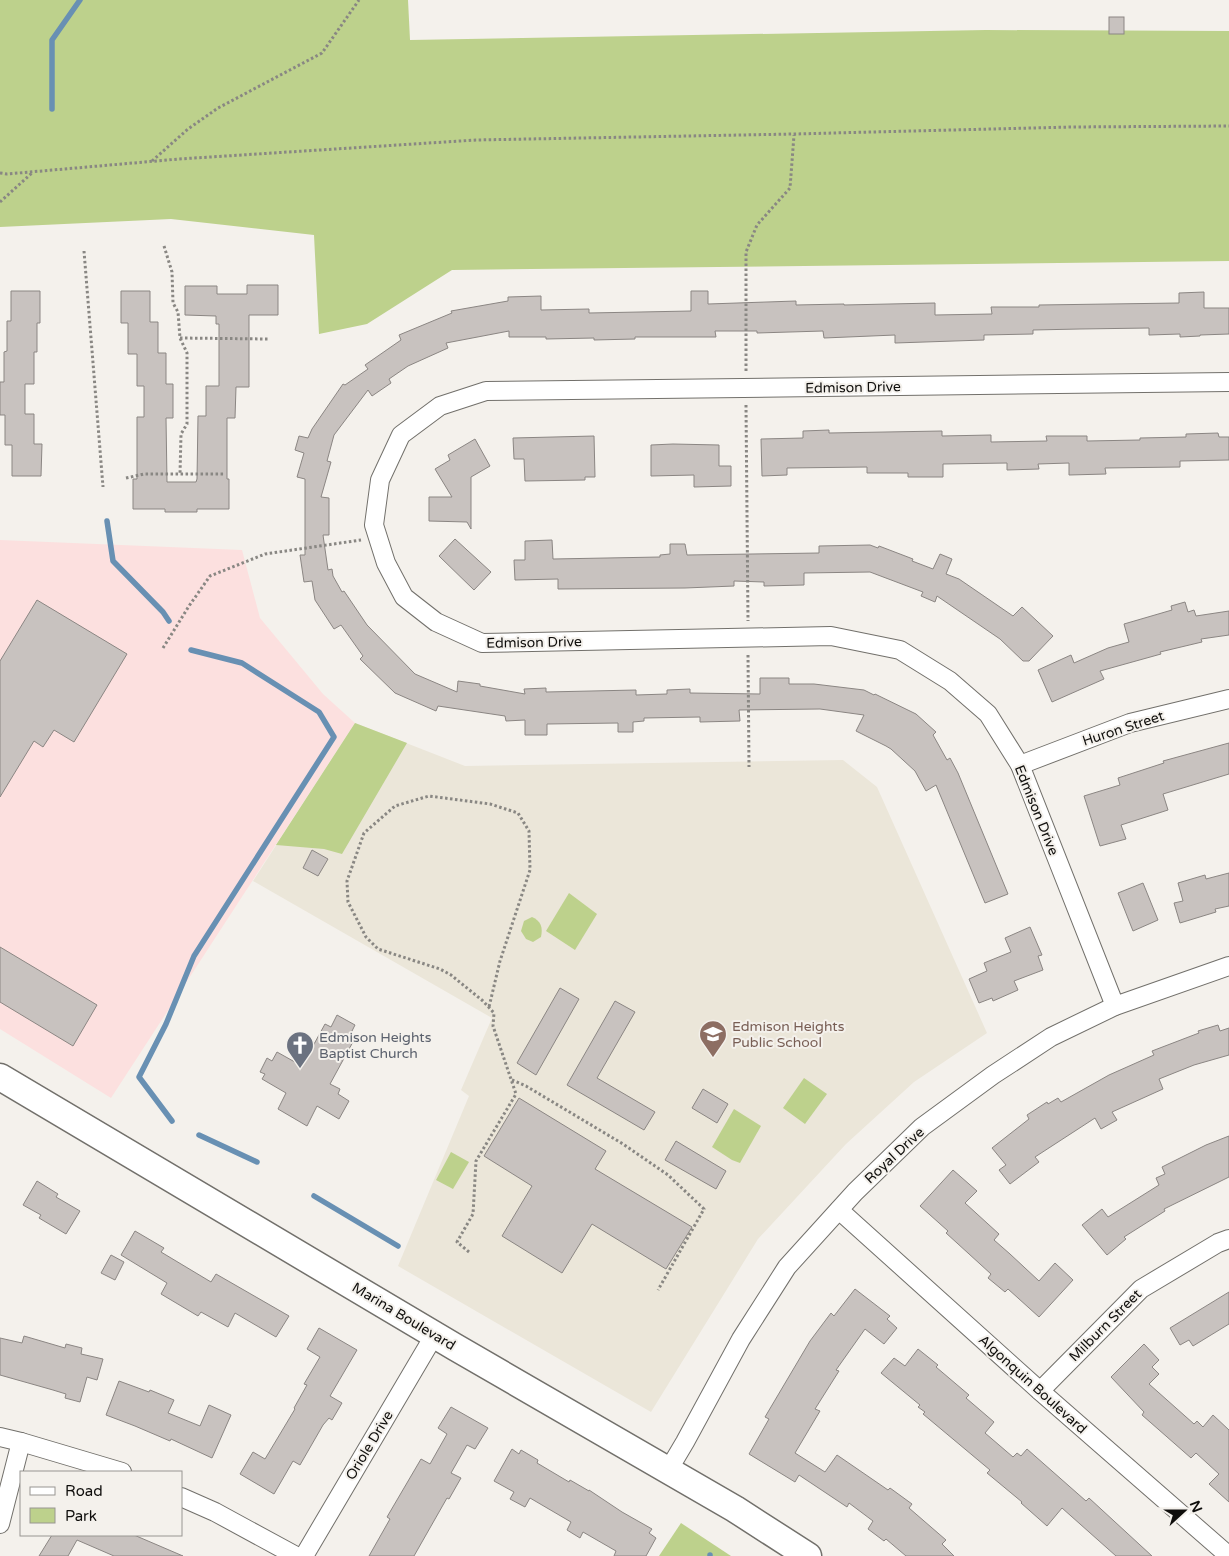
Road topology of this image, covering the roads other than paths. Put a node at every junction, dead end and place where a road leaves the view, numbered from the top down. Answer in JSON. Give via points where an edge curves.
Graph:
{"nodes":[{"id":1,"x":1229,"y":382,"type":"edge"},
{"id":2,"x":1229,"y":699,"type":"edge"},
{"id":3,"x":1020,"y":765,"type":"junction"},
{"id":4,"x":1229,"y":966,"type":"edge"},
{"id":5,"x":1115,"y":1006,"type":"junction"},
{"id":6,"x":0,"y":1077,"type":"edge"},
{"id":7,"x":839,"y":1210,"type":"junction"},
{"id":8,"x":1229,"y":1239,"type":"edge"},
{"id":9,"x":435,"y":1334,"type":"junction"},
{"id":10,"x":1040,"y":1391,"type":"junction"},
{"id":11,"x":0,"y":1437,"type":"edge"},
{"id":12,"x":20,"y":1442,"type":"junction"},
{"id":13,"x":669,"y":1469,"type":"junction"},
{"id":14,"x":119,"y":1471,"type":"edge"},
{"id":15,"x":182,"y":1497,"type":"edge"},
{"id":16,"x":0,"y":1524,"type":"edge"},
{"id":17,"x":296,"y":1556,"type":"edge"},
{"id":18,"x":304,"y":1556,"type":"edge"},
{"id":19,"x":808,"y":1556,"type":"edge"},
{"id":20,"x":1229,"y":1556,"type":"edge"}],
"edges":[{"from":1,"to":3,"type":"street","name":"Edmison Drive","via":[[486,391],[440,406],[401,435],[380,480],[374,525],[386,563],[404,597],[436,622],[482,643],[831,636],[900,650],[950,680],[988,714]]},
{"from":2,"to":3,"type":"street","name":"Huron Street","via":[[1130,723]]},
{"from":3,"to":5,"type":"street","name":"Edmison Drive"},
{"from":4,"to":5,"type":"street","name":"Royal Drive"},
{"from":5,"to":7,"type":"street","name":"Royal Drive","via":[[1051,1037],[922,1127]]},
{"from":6,"to":9,"type":"street","name":"Marina Boulevard"},
{"from":7,"to":10,"type":"street","name":"Algonquin Boulevard"},
{"from":7,"to":13,"type":"street","name":"Royal Drive","via":[[787,1267],[741,1339]]},
{"from":8,"to":10,"type":"street","name":"Milburn Street","via":[[1141,1289]]},
{"from":9,"to":13,"type":"street","name":"Marina Boulevard"},
{"from":9,"to":18,"type":"street","name":"Oriole Drive"},
{"from":10,"to":20,"type":"street","name":"Algonquin Boulevard"},
{"from":11,"to":12,"type":"street"},
{"from":12,"to":14,"type":"street"},
{"from":12,"to":16,"type":"street"},
{"from":13,"to":19,"type":"street","name":"Marina Boulevard"},
{"from":15,"to":17,"type":"street"}]}
